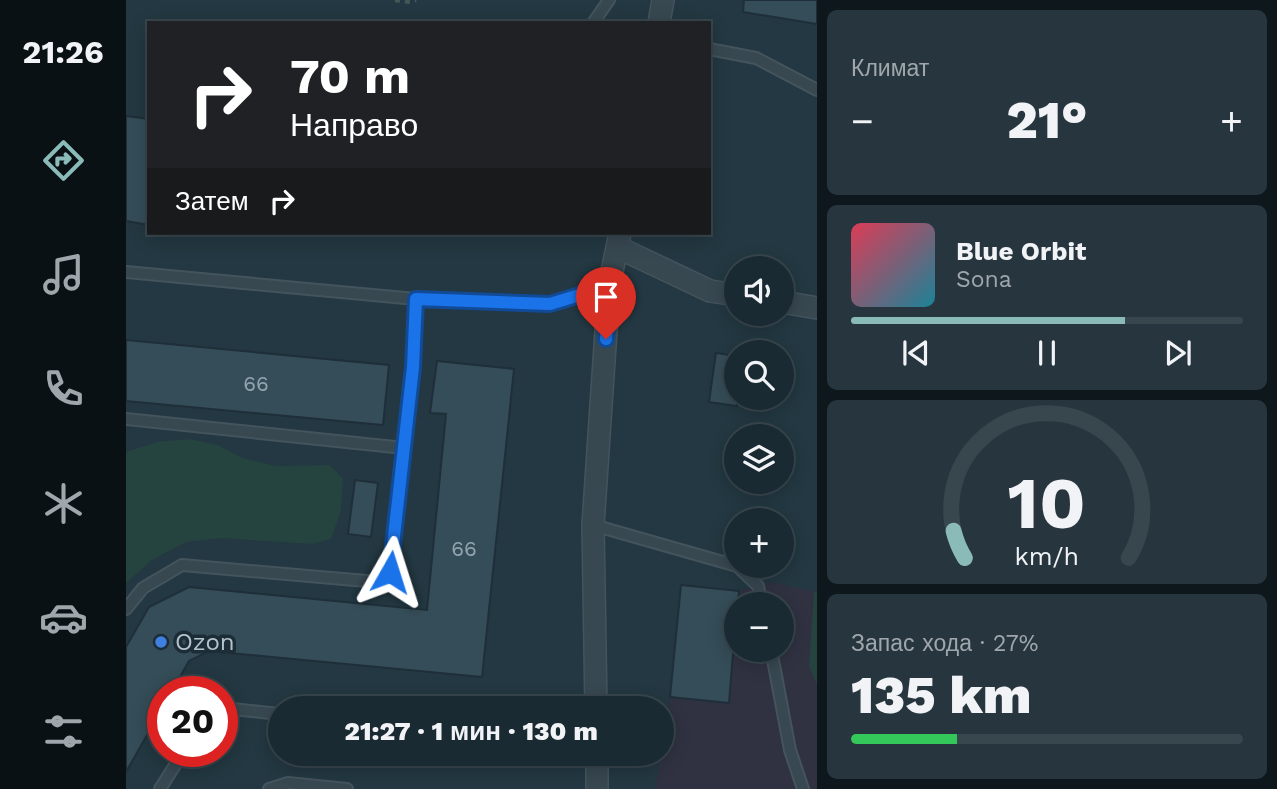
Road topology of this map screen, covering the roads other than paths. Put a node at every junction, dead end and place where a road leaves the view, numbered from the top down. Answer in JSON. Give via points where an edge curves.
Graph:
{"nodes":[{"id":1,"x":608,"y":0,"type":"edge"},
{"id":2,"x":663,"y":0,"type":"edge"},
{"id":3,"x":594,"y":21,"type":"edge"},
{"id":4,"x":659,"y":21,"type":"edge"},
{"id":5,"x":711,"y":49,"type":"edge"},
{"id":6,"x":817,"y":90,"type":"edge"},
{"id":7,"x":618,"y":240,"type":"edge"},
{"id":8,"x":126,"y":272,"type":"edge"},
{"id":9,"x":609,"y":286,"type":"junction"},
{"id":10,"x":724,"y":293,"type":"edge"},
{"id":11,"x":416,"y":299,"type":"junction"},
{"id":12,"x":794,"y":304,"type":"edge"},
{"id":13,"x":817,"y":308,"type":"edge"},
{"id":14,"x":126,"y":419,"type":"edge"},
{"id":15,"x":404,"y":448,"type":"junction"},
{"id":16,"x":593,"y":525,"type":"junction"},
{"id":17,"x":759,"y":592,"type":"edge"},
{"id":18,"x":126,"y":609,"type":"edge"},
{"id":19,"x":773,"y":662,"type":"edge"},
{"id":20,"x":597,"y":696,"type":"edge"},
{"id":21,"x":238,"y":709,"type":"edge"},
{"id":22,"x":268,"y":712,"type":"edge"},
{"id":23,"x":597,"y":766,"type":"edge"},
{"id":24,"x":174,"y":767,"type":"edge"},
{"id":25,"x":160,"y":789,"type":"edge"},
{"id":26,"x":269,"y":789,"type":"edge"},
{"id":27,"x":347,"y":789,"type":"edge"},
{"id":28,"x":597,"y":789,"type":"edge"},
{"id":29,"x":803,"y":789,"type":"edge"}],
"edges":[{"from":1,"to":3,"type":"lane"},
{"from":2,"to":4,"type":"street"},
{"from":5,"to":6,"type":"lane","via":[[756,58]]},
{"from":7,"to":9,"type":"street"},
{"from":7,"to":10,"type":"street","via":[[710,291]]},
{"from":8,"to":11,"type":"lane"},
{"from":9,"to":11,"type":"lane","via":[[550,304]]},
{"from":9,"to":16,"type":"street"},
{"from":11,"to":15,"type":"lane"},
{"from":12,"to":13,"type":"street"},
{"from":14,"to":15,"type":"lane"},
{"from":15,"to":18,"type":"lane","via":[[386,580],[182,565],[143,588]]},
{"from":16,"to":17,"type":"lane","via":[[737,566]]},
{"from":16,"to":20,"type":"street"},
{"from":19,"to":29,"type":"lane","via":[[790,750]]},
{"from":21,"to":22,"type":"lane"},
{"from":23,"to":28,"type":"street"},
{"from":24,"to":25,"type":"lane"},
{"from":26,"to":27,"type":"lane","via":[[288,783]]}]}
